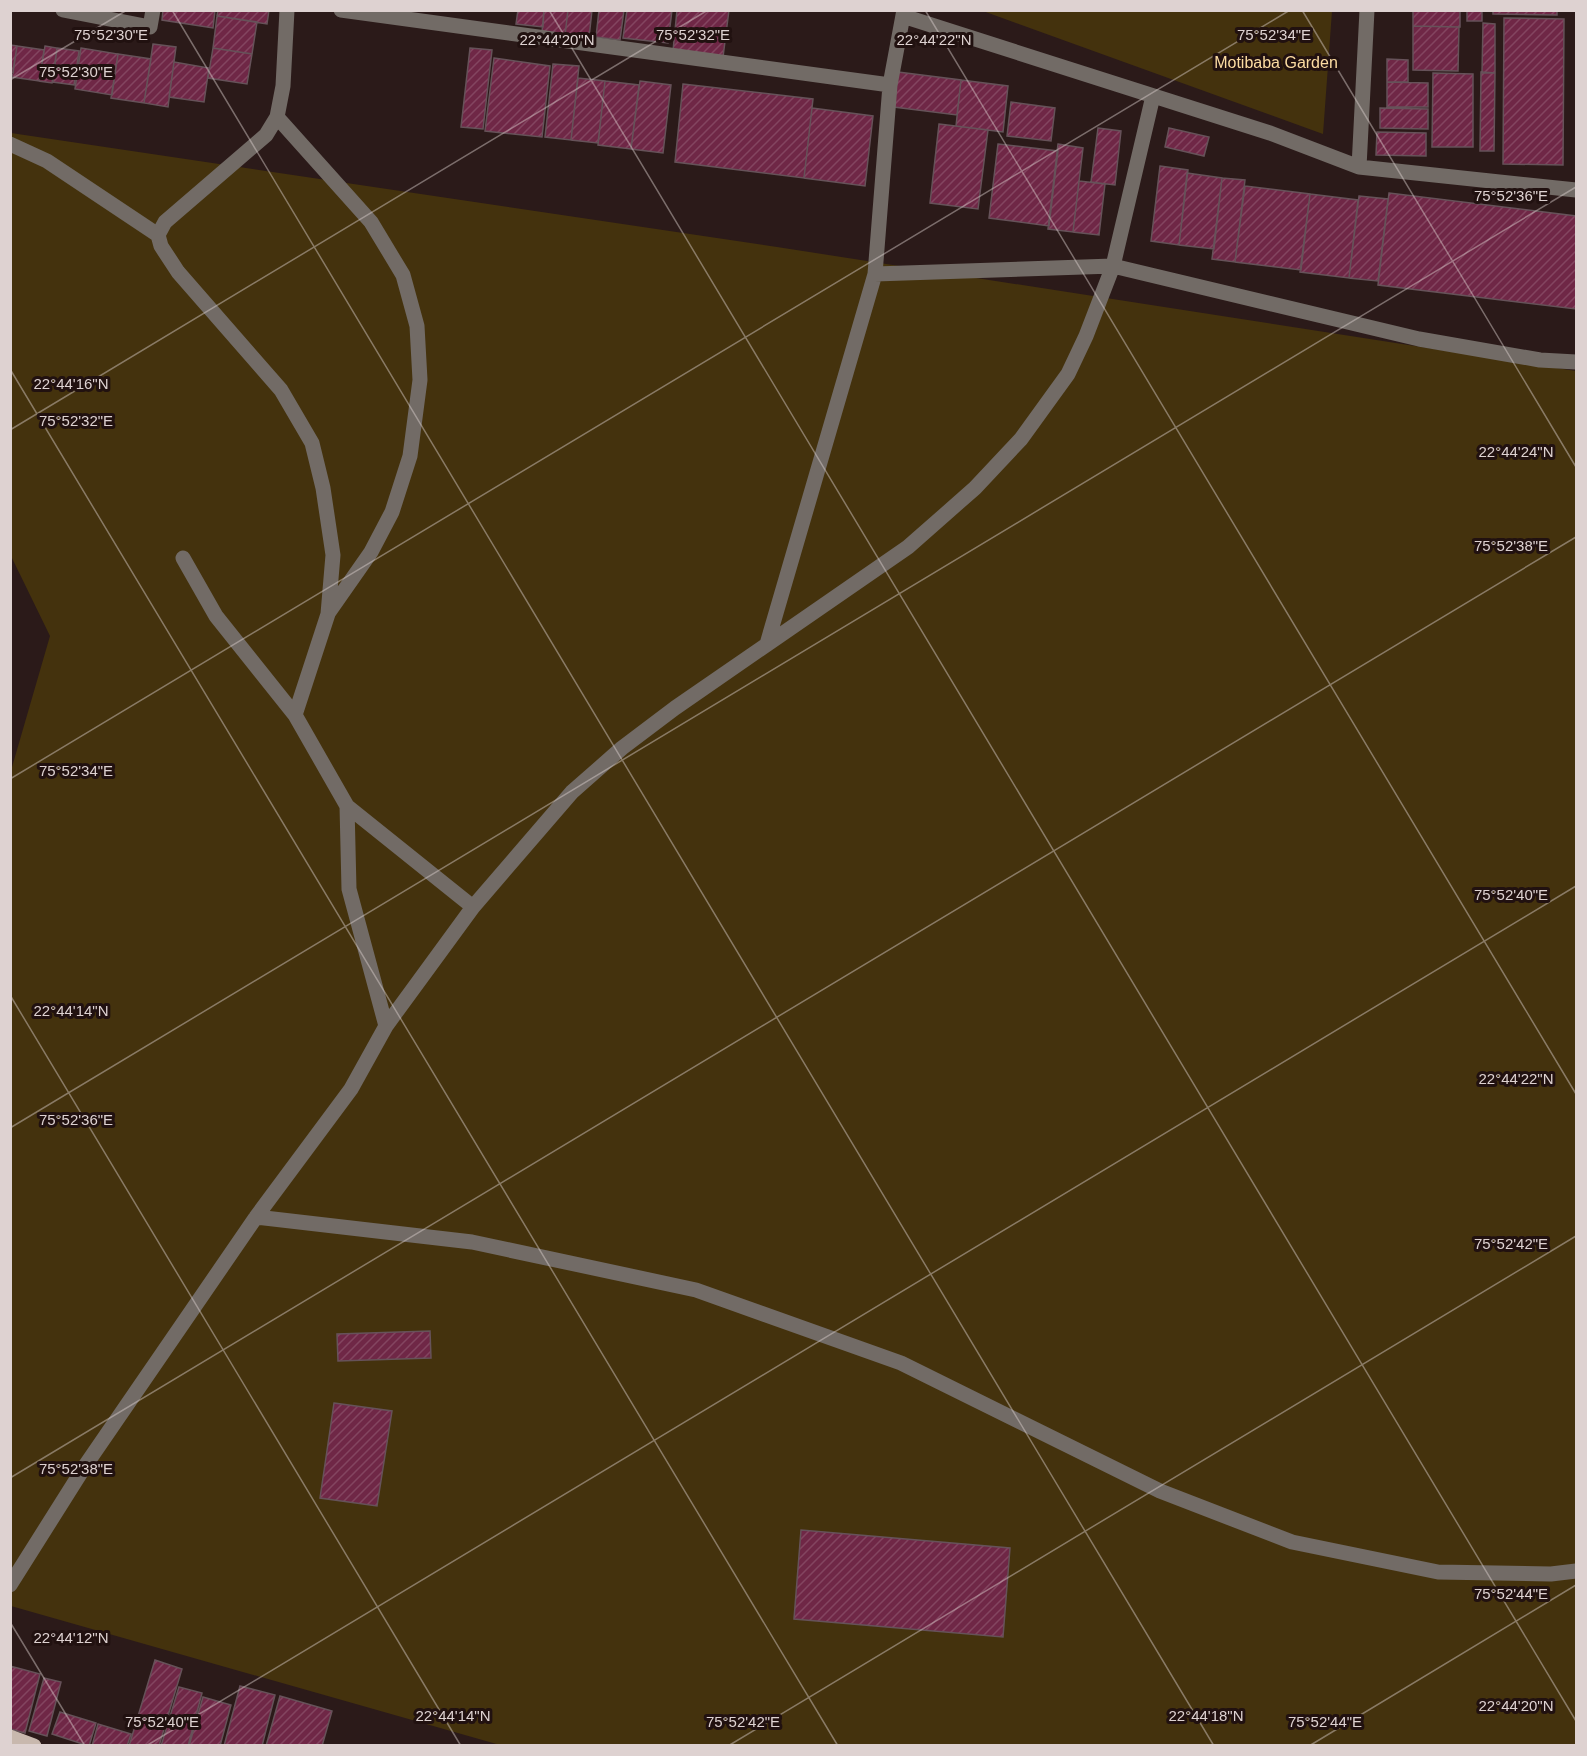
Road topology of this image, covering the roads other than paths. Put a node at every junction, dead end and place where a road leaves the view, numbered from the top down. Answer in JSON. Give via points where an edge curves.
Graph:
{"nodes":[{"id":1,"x":63,"y":10,"type":"edge"},
{"id":2,"x":153,"y":10,"type":"edge"},
{"id":3,"x":287,"y":10,"type":"edge"},
{"id":4,"x":341,"y":10,"type":"edge"},
{"id":5,"x":1367,"y":10,"type":"edge"},
{"id":6,"x":903,"y":14,"type":"edge"},
{"id":7,"x":890,"y":85,"type":"junction"},
{"id":8,"x":1153,"y":96,"type":"junction"},
{"id":9,"x":277,"y":117,"type":"junction"},
{"id":10,"x":10,"y":144,"type":"edge"},
{"id":11,"x":1359,"y":167,"type":"junction"},
{"id":12,"x":1576,"y":190,"type":"edge"},
{"id":13,"x":158,"y":236,"type":"junction"},
{"id":14,"x":1113,"y":266,"type":"junction"},
{"id":15,"x":875,"y":274,"type":"junction"},
{"id":16,"x":1576,"y":362,"type":"edge"},
{"id":17,"x":183,"y":558,"type":"dead end"},
{"id":18,"x":328,"y":614,"type":"junction"},
{"id":19,"x":767,"y":644,"type":"junction"},
{"id":20,"x":295,"y":715,"type":"junction"},
{"id":21,"x":347,"y":806,"type":"junction"},
{"id":22,"x":472,"y":907,"type":"junction"},
{"id":23,"x":386,"y":1026,"type":"junction"},
{"id":24,"x":256,"y":1217,"type":"junction"},
{"id":25,"x":1576,"y":1571,"type":"edge"},
{"id":26,"x":10,"y":1585,"type":"edge"},
{"id":27,"x":10,"y":1737,"type":"edge"},
{"id":28,"x":34,"y":1746,"type":"edge"}],
"edges":[{"from":1,"to":2,"type":"street","via":[[150,27]]},
{"from":3,"to":9,"type":"street","via":[[283,86]]},
{"from":4,"to":7,"type":"street"},
{"from":5,"to":11,"type":"street"},
{"from":6,"to":7,"type":"street"},
{"from":6,"to":8,"type":"street"},
{"from":7,"to":15,"type":"street"},
{"from":8,"to":11,"type":"street"},
{"from":8,"to":14,"type":"street"},
{"from":9,"to":13,"type":"street","via":[[266,135],[165,222]]},
{"from":9,"to":18,"type":"street","via":[[371,222],[403,275],[417,326],[420,380],[411,456],[392,512],[371,552]]},
{"from":10,"to":13,"type":"street","via":[[47,161]]},
{"from":11,"to":12,"type":"street"},
{"from":13,"to":18,"type":"street","via":[[178,272],[281,390],[312,442],[333,555]]},
{"from":14,"to":15,"type":"street"},
{"from":14,"to":16,"type":"street","via":[[1419,339],[1540,360]]},
{"from":14,"to":19,"type":"street","via":[[1068,374],[1021,439],[975,488],[908,547]]},
{"from":15,"to":19,"type":"street"},
{"from":17,"to":20,"type":"street","via":[[216,616]]},
{"from":18,"to":20,"type":"street"},
{"from":19,"to":22,"type":"street","via":[[622,748],[572,792]]},
{"from":20,"to":21,"type":"street"},
{"from":21,"to":22,"type":"street"},
{"from":21,"to":23,"type":"street","via":[[349,889]]},
{"from":22,"to":23,"type":"street"},
{"from":23,"to":24,"type":"street","via":[[351,1089]]},
{"from":24,"to":25,"type":"street","via":[[472,1242],[696,1290],[901,1363],[1160,1491],[1292,1542],[1438,1572]]},
{"from":24,"to":26,"type":"street","via":[[85,1466]]},
{"from":27,"to":28,"type":"main road"}]}
